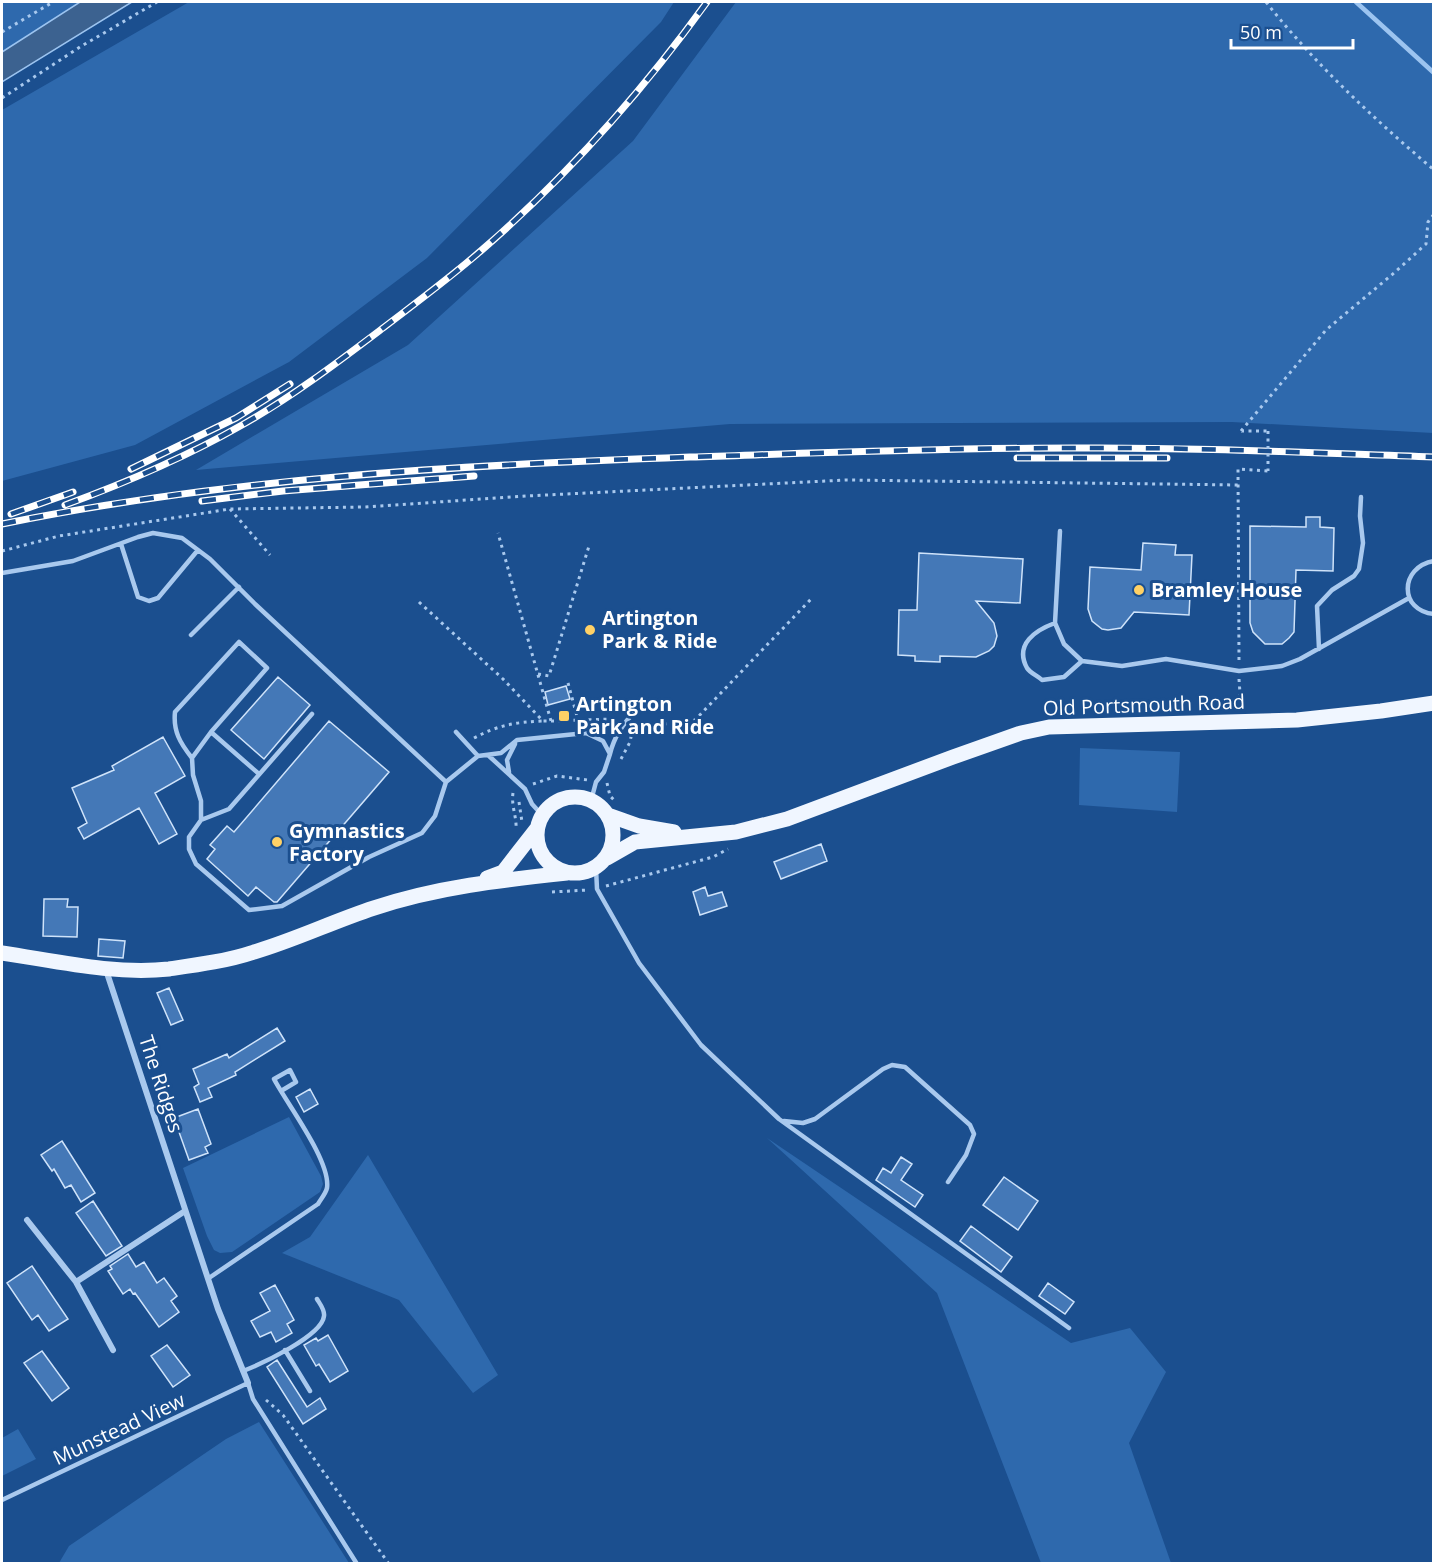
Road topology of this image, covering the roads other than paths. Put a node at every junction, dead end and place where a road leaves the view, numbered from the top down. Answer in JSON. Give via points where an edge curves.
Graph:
{"nodes":[{"id":1,"x":1361,"y":497,"type":"dead end"},
{"id":2,"x":1060,"y":531,"type":"dead end"},
{"id":3,"x":121,"y":544,"type":"junction"},
{"id":4,"x":198,"y":550,"type":"junction"},
{"id":5,"x":1434,"y":561,"type":"edge"},
{"id":6,"x":2,"y":573,"type":"edge"},
{"id":7,"x":238,"y":587,"type":"junction"},
{"id":8,"x":1409,"y":598,"type":"junction"},
{"id":9,"x":1434,"y":614,"type":"edge"},
{"id":10,"x":1055,"y":623,"type":"junction"},
{"id":11,"x":191,"y":635,"type":"dead end"},
{"id":12,"x":1319,"y":649,"type":"junction"},
{"id":13,"x":1082,"y":661,"type":"junction"},
{"id":14,"x":1434,"y":703,"type":"edge"},
{"id":15,"x":636,"y":711,"type":"dead end"},
{"id":16,"x":312,"y":714,"type":"dead end"},
{"id":17,"x":211,"y":732,"type":"junction"},
{"id":18,"x":456,"y":732,"type":"dead end"},
{"id":19,"x":517,"y":740,"type":"junction"},
{"id":20,"x":610,"y":754,"type":"junction"},
{"id":21,"x":478,"y":756,"type":"junction"},
{"id":22,"x":489,"y":756,"type":"junction"},
{"id":23,"x":192,"y":758,"type":"junction"},
{"id":24,"x":509,"y":772,"type":"junction"},
{"id":25,"x":260,"y":774,"type":"junction"},
{"id":26,"x":446,"y":782,"type":"junction"},
{"id":27,"x":603,"y":809,"type":"junction"},
{"id":28,"x":201,"y":820,"type":"junction"},
{"id":29,"x":540,"y":821,"type":"junction"},
{"id":30,"x":692,"y":835,"type":"junction"},
{"id":31,"x":601,"y":863,"type":"junction"},
{"id":32,"x":567,"y":873,"type":"junction"},
{"id":33,"x":476,"y":883,"type":"junction"},
{"id":34,"x":2,"y":953,"type":"edge"},
{"id":35,"x":105,"y":968,"type":"junction"},
{"id":36,"x":280,"y":1091,"type":"junction"},
{"id":37,"x":778,"y":1119,"type":"junction"},
{"id":38,"x":948,"y":1182,"type":"dead end"},
{"id":39,"x":185,"y":1210,"type":"junction"},
{"id":40,"x":27,"y":1220,"type":"dead end"},
{"id":41,"x":209,"y":1278,"type":"junction"},
{"id":42,"x":76,"y":1282,"type":"junction"},
{"id":43,"x":316,"y":1299,"type":"dead end"},
{"id":44,"x":1069,"y":1328,"type":"dead end"},
{"id":45,"x":113,"y":1350,"type":"dead end"},
{"id":46,"x":285,"y":1350,"type":"junction"},
{"id":47,"x":243,"y":1371,"type":"junction"},
{"id":48,"x":248,"y":1383,"type":"junction"},
{"id":49,"x":310,"y":1391,"type":"dead end"},
{"id":50,"x":2,"y":1500,"type":"edge"},
{"id":51,"x":357,"y":1563,"type":"edge"}],
"edges":[{"from":1,"to":12,"type":"lane","via":[[1363,543],[1359,568],[1317,606]]},
{"from":2,"to":10,"type":"lane"},
{"from":3,"to":4,"type":"lane","via":[[153,533],[168,534],[182,538]]},
{"from":3,"to":4,"type":"lane","via":[[138,597],[149,601],[158,598]]},
{"from":3,"to":6,"type":"lane","via":[[74,561]]},
{"from":4,"to":7,"type":"lane"},
{"from":5,"to":8,"type":"lane","via":[[1425,562],[1410,576]]},
{"from":7,"to":11,"type":"lane"},
{"from":7,"to":26,"type":"lane"},
{"from":8,"to":9,"type":"lane","via":[[1418,609]]},
{"from":8,"to":12,"type":"lane"},
{"from":10,"to":13,"type":"lane","via":[[1064,644]]},
{"from":10,"to":13,"type":"lane","via":[[1029,637],[1023,652],[1028,669],[1042,680],[1064,677]]},
{"from":12,"to":13,"type":"lane","via":[[1282,666],[1239,671],[1166,659],[1122,666]]},
{"from":14,"to":30,"type":"main road","name":"Old Portsmouth Road","via":[[1297,720],[1049,727],[1021,733],[788,819],[736,832]]},
{"from":15,"to":20,"type":"lane","via":[[625,721]]},
{"from":16,"to":25,"type":"lane"},
{"from":17,"to":23,"type":"lane"},
{"from":17,"to":23,"type":"lane","via":[[267,668],[239,642],[175,712],[179,742]]},
{"from":17,"to":25,"type":"lane"},
{"from":18,"to":21,"type":"lane"},
{"from":19,"to":20,"type":"lane","via":[[586,733],[603,741]]},
{"from":19,"to":22,"type":"lane","via":[[501,753]]},
{"from":19,"to":24,"type":"lane","via":[[507,760]]},
{"from":20,"to":27,"type":"lane","via":[[592,797]]},
{"from":21,"to":22,"type":"lane"},
{"from":21,"to":26,"type":"lane"},
{"from":22,"to":24,"type":"lane"},
{"from":23,"to":28,"type":"lane"},
{"from":24,"to":29,"type":"lane","via":[[525,789]]},
{"from":25,"to":28,"type":"lane","via":[[229,809]]},
{"from":26,"to":28,"type":"lane","via":[[435,816],[422,833],[369,857],[282,906],[249,910],[196,864],[189,849],[189,837]]},
{"from":27,"to":29,"type":"main road","via":[[584,798],[569,797],[555,803]]},
{"from":27,"to":30,"type":"main road","name":"Old Portsmouth Road","via":[[639,826]]},
{"from":27,"to":31,"type":"main road","via":[[613,829],[613,844]]},
{"from":29,"to":32,"type":"main road","via":[[537,842],[543,856],[553,867]]},
{"from":29,"to":33,"type":"main road","via":[[503,872]]},
{"from":30,"to":31,"type":"main road","name":"Old Portsmouth Road","via":[[635,842]]},
{"from":31,"to":32,"type":"main road","via":[[582,873]]},
{"from":31,"to":37,"type":"lane","via":[[597,889],[639,963],[700,1045]]},
{"from":32,"to":33,"type":"main road"},
{"from":33,"to":35,"type":"main road","via":[[375,907],[253,953],[168,969]]},
{"from":34,"to":35,"type":"main road"},
{"from":35,"to":39,"type":"street","name":"The Ridges"},
{"from":36,"to":36,"type":"lane","via":[[296,1082],[290,1070],[274,1079]]},
{"from":36,"to":41,"type":"lane","via":[[326,1172],[327,1190],[318,1204]]},
{"from":37,"to":38,"type":"lane","via":[[803,1123],[815,1119],[883,1069],[892,1065],[905,1067],[970,1125],[974,1134]]},
{"from":37,"to":44,"type":"lane"},
{"from":39,"to":41,"type":"street","name":"The Ridges"},
{"from":39,"to":42,"type":"street"},
{"from":40,"to":42,"type":"street"},
{"from":41,"to":47,"type":"street","name":"The Ridges"},
{"from":42,"to":45,"type":"street"},
{"from":43,"to":46,"type":"lane","via":[[324,1318],[318,1327]]},
{"from":46,"to":47,"type":"lane"},
{"from":46,"to":49,"type":"lane"},
{"from":47,"to":48,"type":"street","name":"The Ridges"},
{"from":48,"to":50,"type":"lane","name":"Munstead View"},
{"from":48,"to":51,"type":"lane","via":[[253,1399]]}]}
